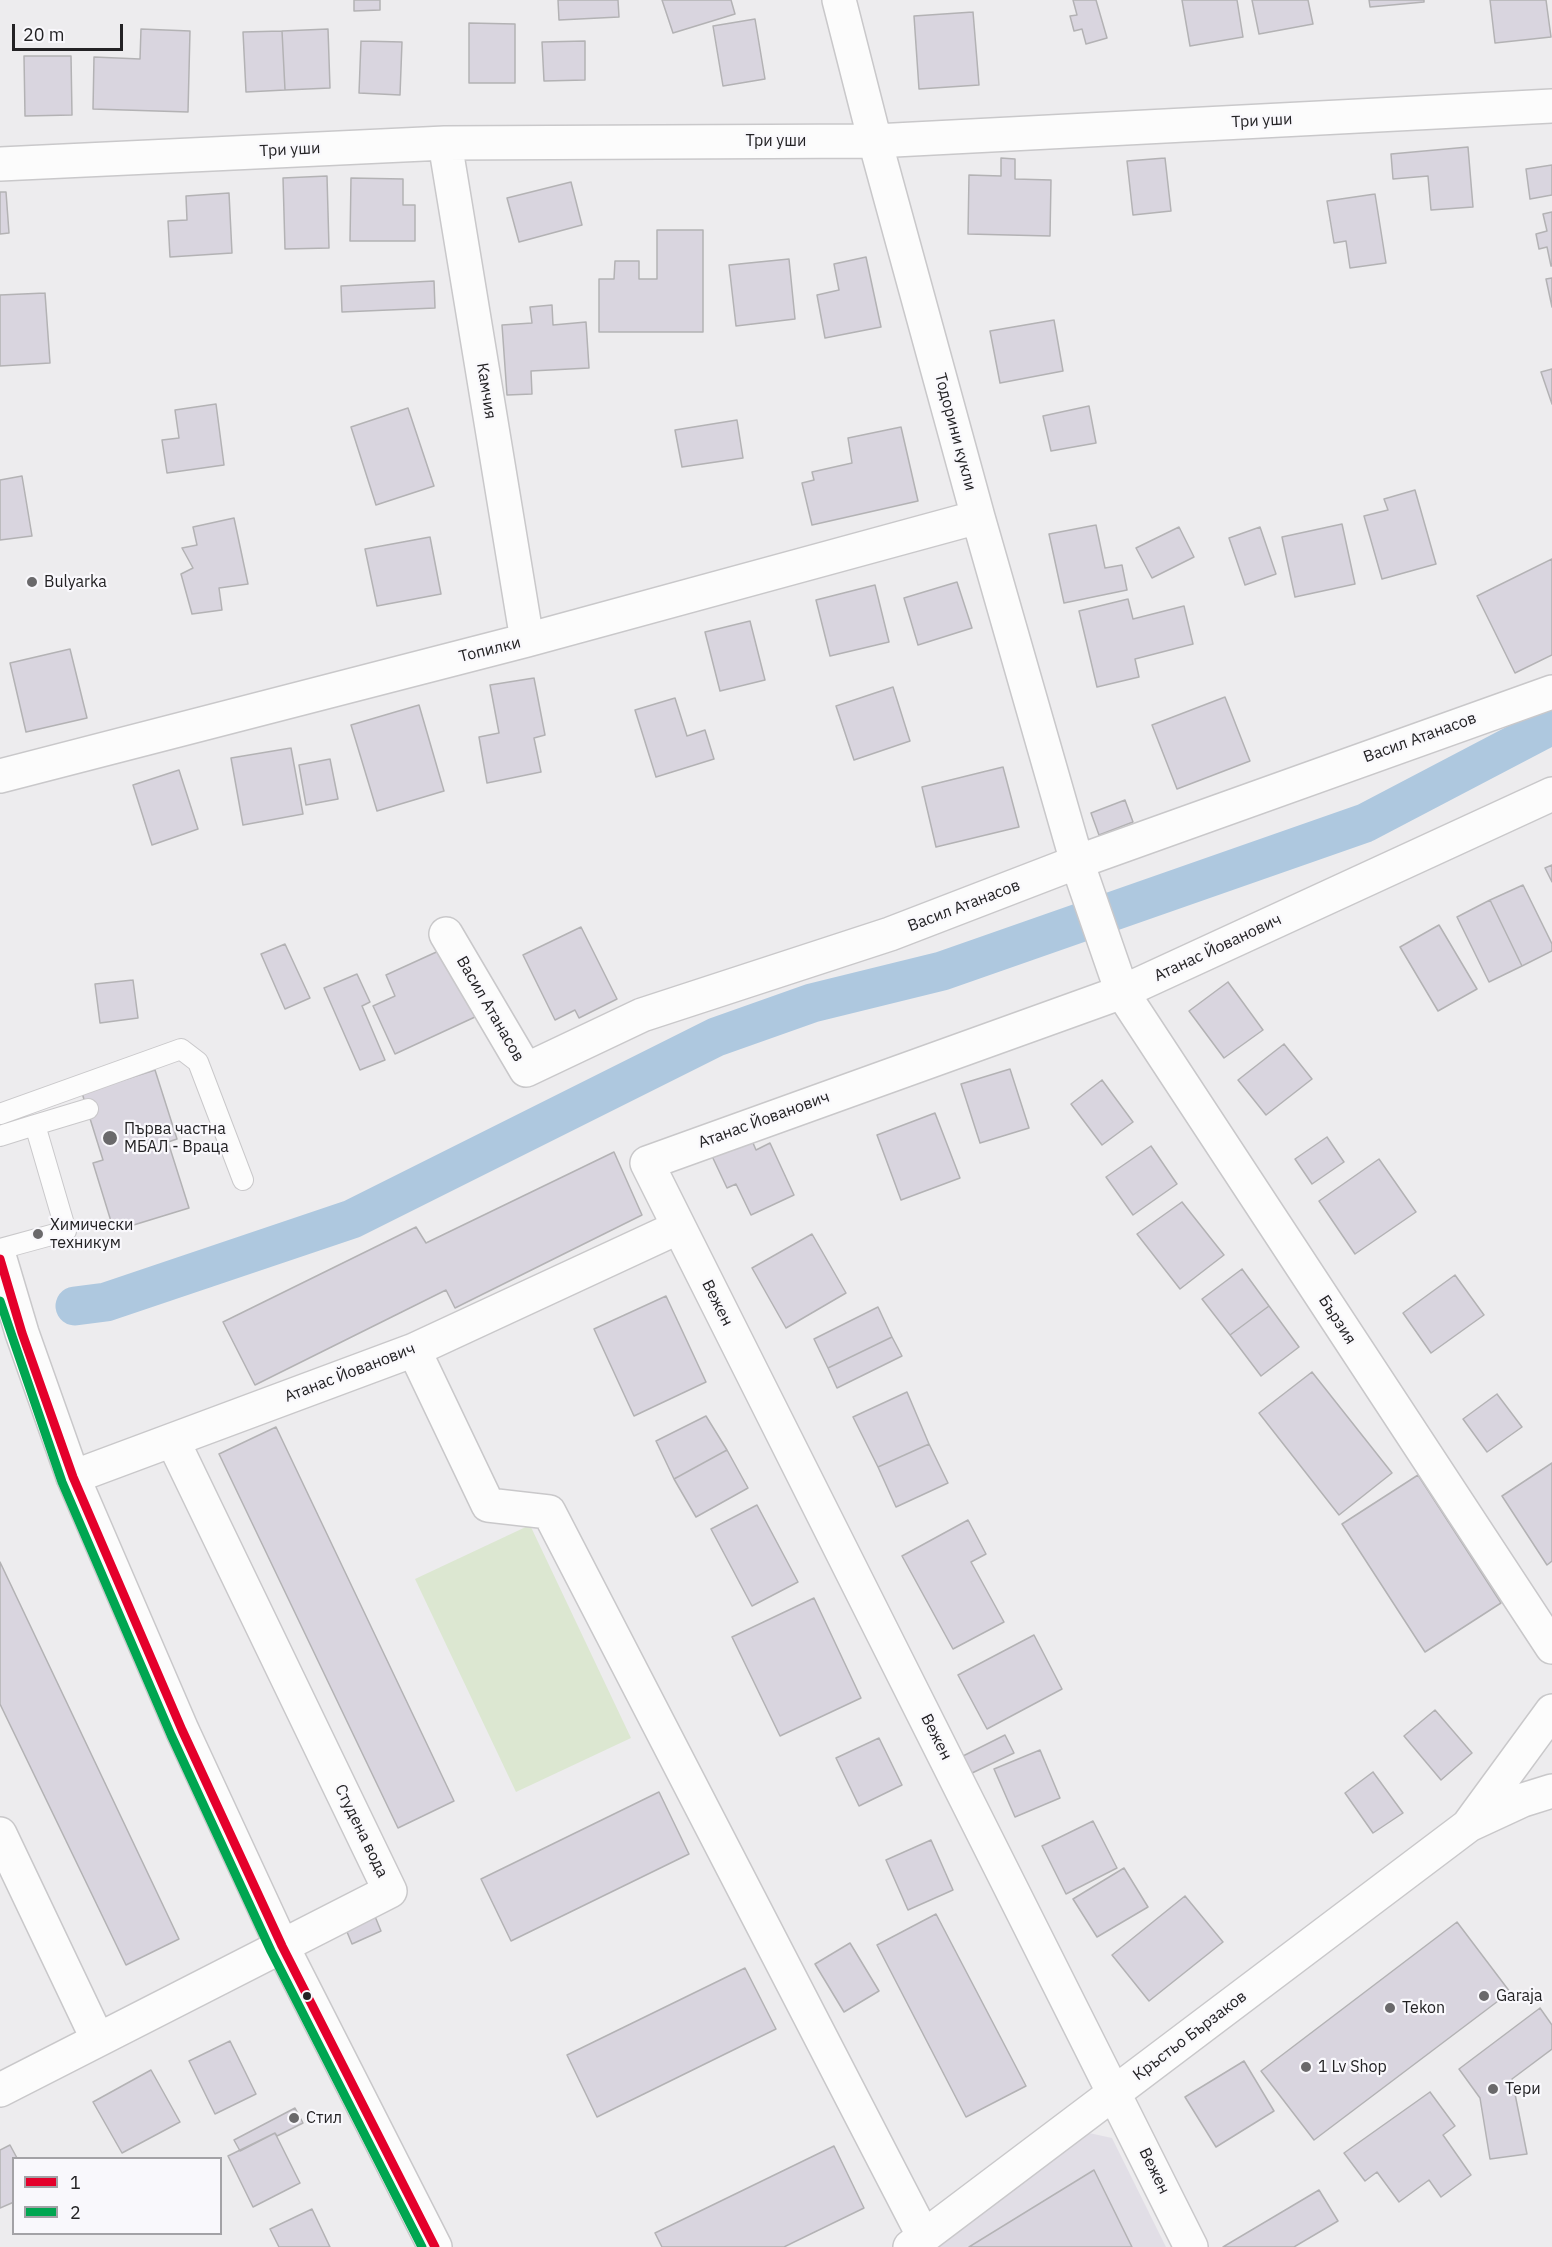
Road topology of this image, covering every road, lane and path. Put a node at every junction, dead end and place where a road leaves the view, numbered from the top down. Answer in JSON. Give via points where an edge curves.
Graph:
{"nodes":[{"id":1,"x":839,"y":0,"type":"edge"},
{"id":2,"x":1552,"y":106,"type":"edge"},
{"id":3,"x":875,"y":141,"type":"junction"},
{"id":4,"x":445,"y":143,"type":"junction"},
{"id":5,"x":0,"y":164,"type":"edge"},
{"id":6,"x":978,"y":517,"type":"junction"},
{"id":7,"x":526,"y":640,"type":"junction"},
{"id":8,"x":1552,"y":692,"type":"edge"},
{"id":9,"x":0,"y":776,"type":"edge"},
{"id":10,"x":1552,"y":794,"type":"edge"},
{"id":11,"x":1077,"y":862,"type":"junction"},
{"id":12,"x":446,"y":934,"type":"dead end"},
{"id":13,"x":1122,"y":992,"type":"junction"},
{"id":14,"x":88,"y":1110,"type":"dead end"},
{"id":15,"x":0,"y":1114,"type":"edge"},
{"id":16,"x":35,"y":1125,"type":"junction"},
{"id":17,"x":0,"y":1136,"type":"edge"},
{"id":18,"x":243,"y":1180,"type":"dead end"},
{"id":19,"x":680,"y":1227,"type":"junction"},
{"id":20,"x":0,"y":1250,"type":"edge"},
{"id":21,"x":0,"y":1258,"type":"edge"},
{"id":22,"x":414,"y":1350,"type":"junction"},
{"id":23,"x":173,"y":1441,"type":"junction"},
{"id":24,"x":73,"y":1477,"type":"junction"},
{"id":25,"x":1552,"y":1647,"type":"edge"},
{"id":26,"x":1552,"y":1711,"type":"edge"},
{"id":27,"x":1552,"y":1791,"type":"edge"},
{"id":28,"x":1469,"y":1825,"type":"junction"},
{"id":29,"x":0,"y":1834,"type":"edge"},
{"id":30,"x":282,"y":1946,"type":"junction"},
{"id":31,"x":98,"y":2040,"type":"junction"},
{"id":32,"x":0,"y":2090,"type":"edge"},
{"id":33,"x":1115,"y":2093,"type":"junction"},
{"id":34,"x":917,"y":2242,"type":"edge"},
{"id":35,"x":435,"y":2247,"type":"edge"},
{"id":36,"x":1191,"y":2247,"type":"edge"}],
"edges":[{"from":1,"to":3,"type":"street","name":"Тодорини кукли"},
{"from":2,"to":3,"type":"street","name":"Три уши"},
{"from":3,"to":4,"type":"street","name":"Три уши"},
{"from":3,"to":6,"type":"street","name":"Тодорини кукли"},
{"from":4,"to":5,"type":"street","name":"Три уши"},
{"from":4,"to":7,"type":"street","name":"Камчия"},
{"from":6,"to":7,"type":"street","name":"Топилки"},
{"from":6,"to":11,"type":"street","name":"Тодорини кукли"},
{"from":7,"to":9,"type":"street","name":"Топилки"},
{"from":8,"to":11,"type":"street","name":"Васил Атанасов"},
{"from":10,"to":13,"type":"street","name":"Атанас Йованович"},
{"from":11,"to":12,"type":"street","name":"Васил Атанасов","via":[[890,934],[642,1015],[526,1070]]},
{"from":11,"to":13,"type":"street","name":"Бързия"},
{"from":13,"to":19,"type":"street","name":"Атанас Йованович","via":[[647,1162]]},
{"from":13,"to":25,"type":"street","name":"Бързия"},
{"from":14,"to":16,"type":"lane"},
{"from":15,"to":18,"type":"lane","via":[[181,1049],[198,1062]]},
{"from":16,"to":17,"type":"lane"},
{"from":16,"to":20,"type":"lane","via":[[66,1231]]},
{"from":19,"to":22,"type":"street","name":"Атанас Йованович"},
{"from":19,"to":33,"type":"street","name":"Вежен"},
{"from":21,"to":24,"type":"street"},
{"from":22,"to":23,"type":"street","name":"Атанас Йованович"},
{"from":22,"to":34,"type":"street","via":[[488,1505],[549,1512]]},
{"from":23,"to":24,"type":"street","name":"Атанас Йованович"},
{"from":23,"to":30,"type":"street","name":"Студена вода","via":[[390,1891]]},
{"from":24,"to":30,"type":"street","via":[[182,1730]]},
{"from":26,"to":28,"type":"street","name":"Кръстьо Бързаков"},
{"from":27,"to":28,"type":"street","name":"Кръстьо Бързаков"},
{"from":28,"to":33,"type":"street","name":"Кръстьо Бързаков"},
{"from":29,"to":31,"type":"street"},
{"from":30,"to":31,"type":"street","name":"Студена вода"},
{"from":30,"to":35,"type":"street"},
{"from":31,"to":32,"type":"street","name":"Студена вода"},
{"from":33,"to":34,"type":"street","name":"Кръстьо Бързаков"},
{"from":33,"to":36,"type":"street","name":"Вежен"}]}
